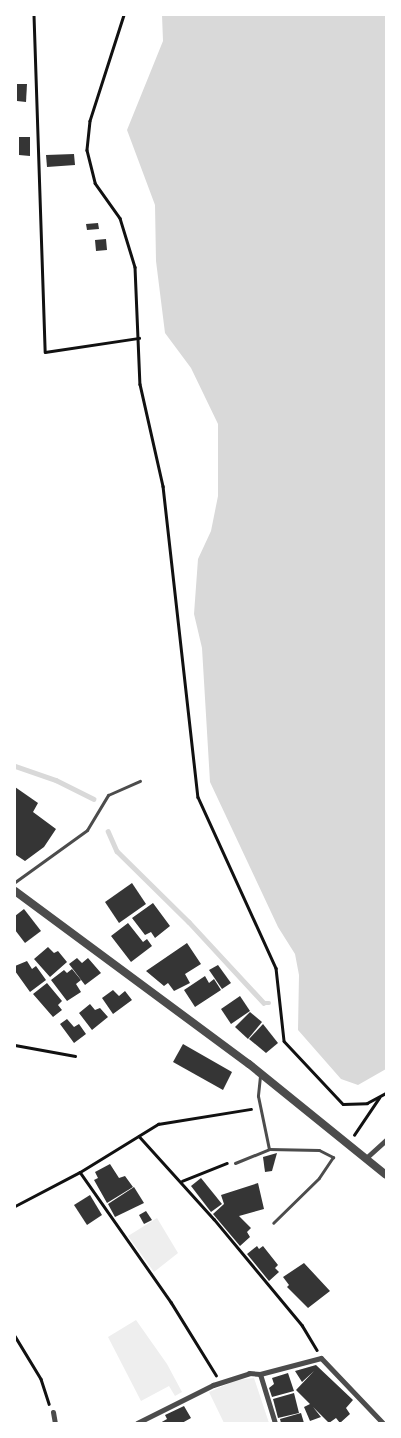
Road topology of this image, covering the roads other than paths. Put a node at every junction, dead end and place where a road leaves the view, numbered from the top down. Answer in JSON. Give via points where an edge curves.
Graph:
{"nodes":[{"id":1,"x":140,"y":781,"type":"dead end"},
{"id":2,"x":15,"y":882,"type":"edge"},
{"id":3,"x":15,"y":892,"type":"edge"},
{"id":4,"x":260,"y":1073,"type":"junction"},
{"id":5,"x":386,"y":1140,"type":"edge"},
{"id":6,"x":268,"y":1149,"type":"junction"},
{"id":7,"x":366,"y":1158,"type":"junction"},
{"id":8,"x":236,"y":1163,"type":"road end"},
{"id":9,"x":386,"y":1175,"type":"edge"},
{"id":10,"x":273,"y":1224,"type":"dead end"},
{"id":11,"x":260,"y":1374,"type":"junction"},
{"id":12,"x":52,"y":1412,"type":"road end"},
{"id":13,"x":55,"y":1423,"type":"edge"},
{"id":14,"x":137,"y":1423,"type":"edge"},
{"id":15,"x":275,"y":1423,"type":"edge"},
{"id":16,"x":384,"y":1423,"type":"edge"}],
"edges":[{"from":1,"to":2,"type":"lane","via":[[108,795],[88,830]]},
{"from":3,"to":4,"type":"street"},
{"from":4,"to":6,"type":"lane","via":[[258,1096]]},
{"from":4,"to":7,"type":"street"},
{"from":5,"to":7,"type":"street"},
{"from":6,"to":8,"type":"lane"},
{"from":6,"to":10,"type":"lane","via":[[320,1150],[333,1157],[319,1178]]},
{"from":7,"to":9,"type":"street"},
{"from":11,"to":14,"type":"street","via":[[249,1373],[221,1383]]},
{"from":11,"to":15,"type":"street"},
{"from":11,"to":16,"type":"street","via":[[321,1358]]},
{"from":12,"to":13,"type":"street"}]}
